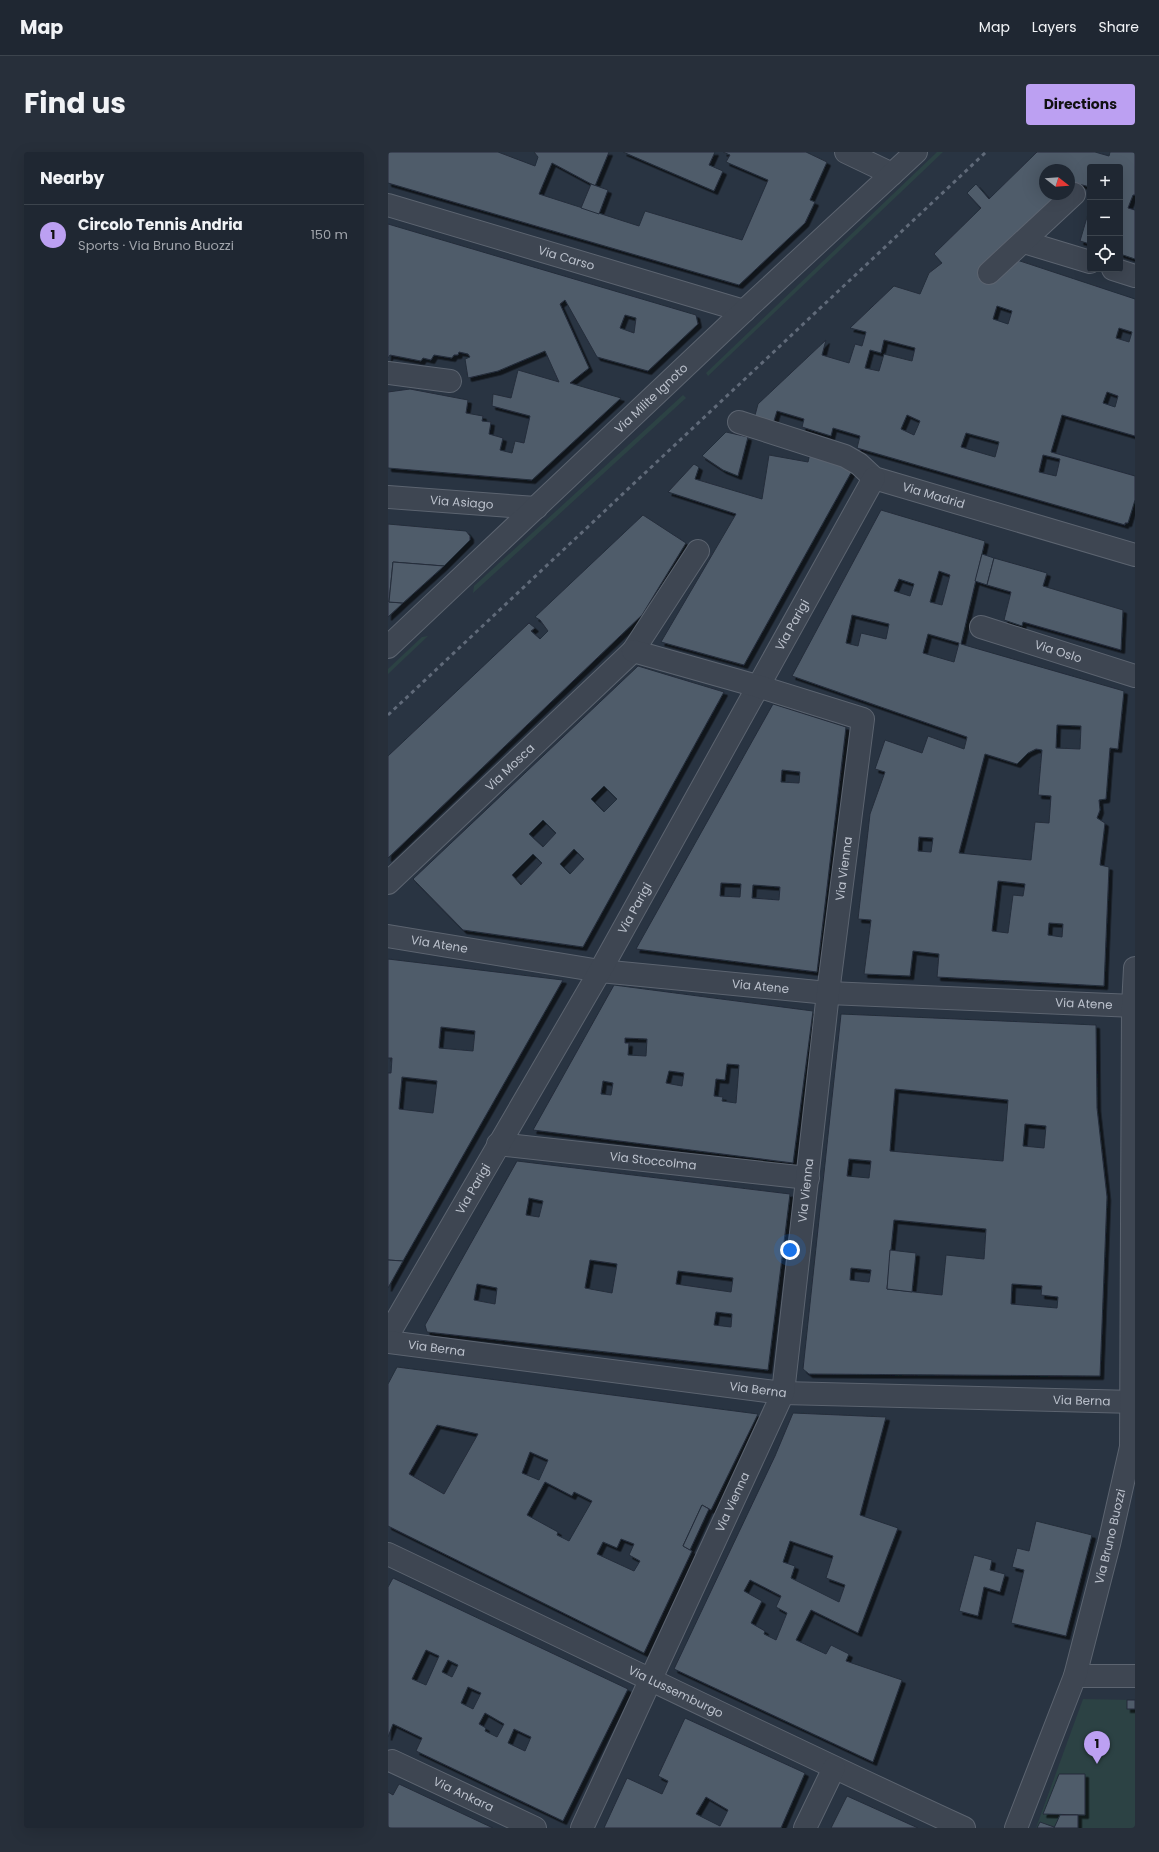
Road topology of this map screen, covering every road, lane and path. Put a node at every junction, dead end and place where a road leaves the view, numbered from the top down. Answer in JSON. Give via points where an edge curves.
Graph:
{"nodes":[{"id":1,"x":846,"y":152,"type":"edge"},
{"id":2,"x":916,"y":152,"type":"edge"},
{"id":3,"x":892,"y":174,"type":"junction"},
{"id":4,"x":1068,"y":200,"type":"edge"},
{"id":5,"x":388,"y":205,"type":"edge"},
{"id":6,"x":1024,"y":242,"type":"junction"},
{"id":7,"x":1087,"y":261,"type":"edge"},
{"id":8,"x":1122,"y":272,"type":"edge"},
{"id":9,"x":989,"y":273,"type":"dead end"},
{"id":10,"x":1135,"y":276,"type":"edge"},
{"id":11,"x":744,"y":311,"type":"junction"},
{"id":12,"x":388,"y":373,"type":"edge"},
{"id":13,"x":450,"y":381,"type":"dead end"},
{"id":14,"x":739,"y":422,"type":"dead end"},
{"id":15,"x":874,"y":478,"type":"junction"},
{"id":16,"x":388,"y":497,"type":"edge"},
{"id":17,"x":536,"y":508,"type":"junction"},
{"id":18,"x":698,"y":551,"type":"dead end"},
{"id":19,"x":1135,"y":555,"type":"edge"},
{"id":20,"x":981,"y":627,"type":"dead end"},
{"id":21,"x":388,"y":646,"type":"edge"},
{"id":22,"x":632,"y":651,"type":"junction"},
{"id":23,"x":1135,"y":676,"type":"edge"},
{"id":24,"x":757,"y":686,"type":"junction"},
{"id":25,"x":388,"y":883,"type":"edge"},
{"id":26,"x":388,"y":936,"type":"edge"},
{"id":27,"x":1135,"y":968,"type":"edge"},
{"id":28,"x":600,"y":971,"type":"junction"},
{"id":29,"x":828,"y":993,"type":"junction"},
{"id":30,"x":1134,"y":1006,"type":"edge"},
{"id":31,"x":498,"y":1144,"type":"junction"},
{"id":32,"x":808,"y":1178,"type":"junction"},
{"id":33,"x":1133,"y":1194,"type":"edge"},
{"id":34,"x":388,"y":1335,"type":"edge"},
{"id":35,"x":388,"y":1342,"type":"edge"},
{"id":36,"x":783,"y":1393,"type":"junction"},
{"id":37,"x":1133,"y":1402,"type":"edge"},
{"id":38,"x":388,"y":1554,"type":"edge"},
{"id":39,"x":1075,"y":1676,"type":"junction"},
{"id":40,"x":1135,"y":1676,"type":"edge"},
{"id":41,"x":652,"y":1679,"type":"junction"},
{"id":42,"x":392,"y":1761,"type":"dead end"},
{"id":43,"x":834,"y":1768,"type":"junction"},
{"id":44,"x":535,"y":1828,"type":"edge"},
{"id":45,"x":582,"y":1828,"type":"edge"},
{"id":46,"x":805,"y":1828,"type":"edge"},
{"id":47,"x":964,"y":1828,"type":"edge"},
{"id":48,"x":1016,"y":1828,"type":"edge"}],
"edges":[{"from":1,"to":3,"type":"street"},
{"from":2,"to":3,"type":"street","name":"Via Milite Ignoto"},
{"from":3,"to":11,"type":"street","name":"Via Milite Ignoto"},
{"from":4,"to":6,"type":"street"},
{"from":5,"to":11,"type":"street","name":"Via Carso"},
{"from":6,"to":7,"type":"street"},
{"from":6,"to":9,"type":"street"},
{"from":8,"to":10,"type":"street"},
{"from":11,"to":17,"type":"street","name":"Via Milite Ignoto"},
{"from":12,"to":13,"type":"street"},
{"from":14,"to":15,"type":"street","name":"Via Madrid","via":[[845,456],[859,464]]},
{"from":15,"to":19,"type":"street","name":"Via Madrid"},
{"from":15,"to":24,"type":"street","name":"Via Parigi"},
{"from":16,"to":17,"type":"street","name":"Via Asiago"},
{"from":17,"to":21,"type":"street","name":"Via Milite Ignoto"},
{"from":18,"to":22,"type":"street","name":"Via Mosca"},
{"from":20,"to":23,"type":"street","name":"Via Oslo"},
{"from":22,"to":24,"type":"street"},
{"from":22,"to":25,"type":"street","name":"Via Mosca"},
{"from":24,"to":28,"type":"street","name":"Via Parigi"},
{"from":24,"to":29,"type":"street","name":"Via Vienna","via":[[863,719]]},
{"from":26,"to":28,"type":"street","name":"Via Atene"},
{"from":27,"to":30,"type":"street","name":"Via Bruno Buozzi"},
{"from":28,"to":29,"type":"street","name":"Via Atene"},
{"from":28,"to":31,"type":"street","name":"Via Parigi"},
{"from":29,"to":30,"type":"street","name":"Via Atene"},
{"from":29,"to":32,"type":"street","name":"Via Vienna"},
{"from":30,"to":33,"type":"street","name":"Via Bruno Buozzi"},
{"from":31,"to":32,"type":"street","name":"Via Stoccolma"},
{"from":31,"to":34,"type":"street","name":"Via Parigi"},
{"from":32,"to":36,"type":"street","name":"Via Vienna"},
{"from":33,"to":37,"type":"street","name":"Via Bruno Buozzi"},
{"from":35,"to":36,"type":"street","name":"Via Berna"},
{"from":36,"to":37,"type":"street","name":"Via Berna"},
{"from":36,"to":41,"type":"street","name":"Via Vienna"},
{"from":37,"to":39,"type":"street","name":"Via Bruno Buozzi","via":[[1131,1447]]},
{"from":38,"to":41,"type":"street","name":"Via Lussemburgo"},
{"from":39,"to":40,"type":"street"},
{"from":39,"to":48,"type":"street","name":"Via Bruno Buozzi"},
{"from":41,"to":43,"type":"street","name":"Via Lussemburgo"},
{"from":41,"to":45,"type":"street","name":"Via Vienna"},
{"from":42,"to":44,"type":"street","name":"Via Ankara"},
{"from":43,"to":46,"type":"street"},
{"from":43,"to":47,"type":"street","name":"Via Lussemburgo"}]}
